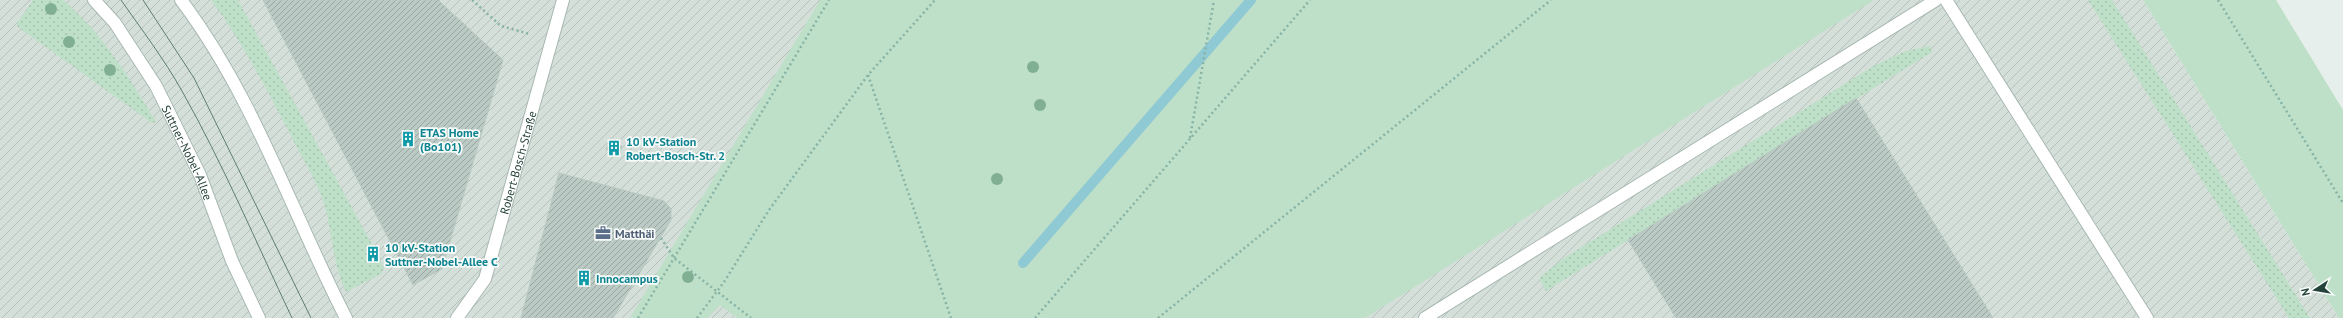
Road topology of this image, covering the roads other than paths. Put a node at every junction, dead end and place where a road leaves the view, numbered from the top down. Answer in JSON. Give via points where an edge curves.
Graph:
{"nodes":[{"id":1,"x":94,"y":0,"type":"edge"},
{"id":2,"x":181,"y":0,"type":"edge"},
{"id":3,"x":563,"y":0,"type":"edge"},
{"id":4,"x":1936,"y":0,"type":"edge"},
{"id":5,"x":1946,"y":0,"type":"edge"},
{"id":6,"x":259,"y":318,"type":"edge"},
{"id":7,"x":346,"y":318,"type":"edge"},
{"id":8,"x":456,"y":318,"type":"edge"},
{"id":9,"x":1425,"y":318,"type":"edge"},
{"id":10,"x":2147,"y":318,"type":"edge"}],
"edges":[{"from":1,"to":6,"type":"street","name":"Suttner-Nobel-Allee","via":[[115,23],[156,86],[200,175],[232,262]]},
{"from":2,"to":7,"type":"street","via":[[231,77],[264,139],[309,243]]},
{"from":3,"to":8,"type":"street","name":"Robert-Bosch-Straße","via":[[484,279]]},
{"from":4,"to":9,"type":"street"},
{"from":5,"to":10,"type":"street"}]}
